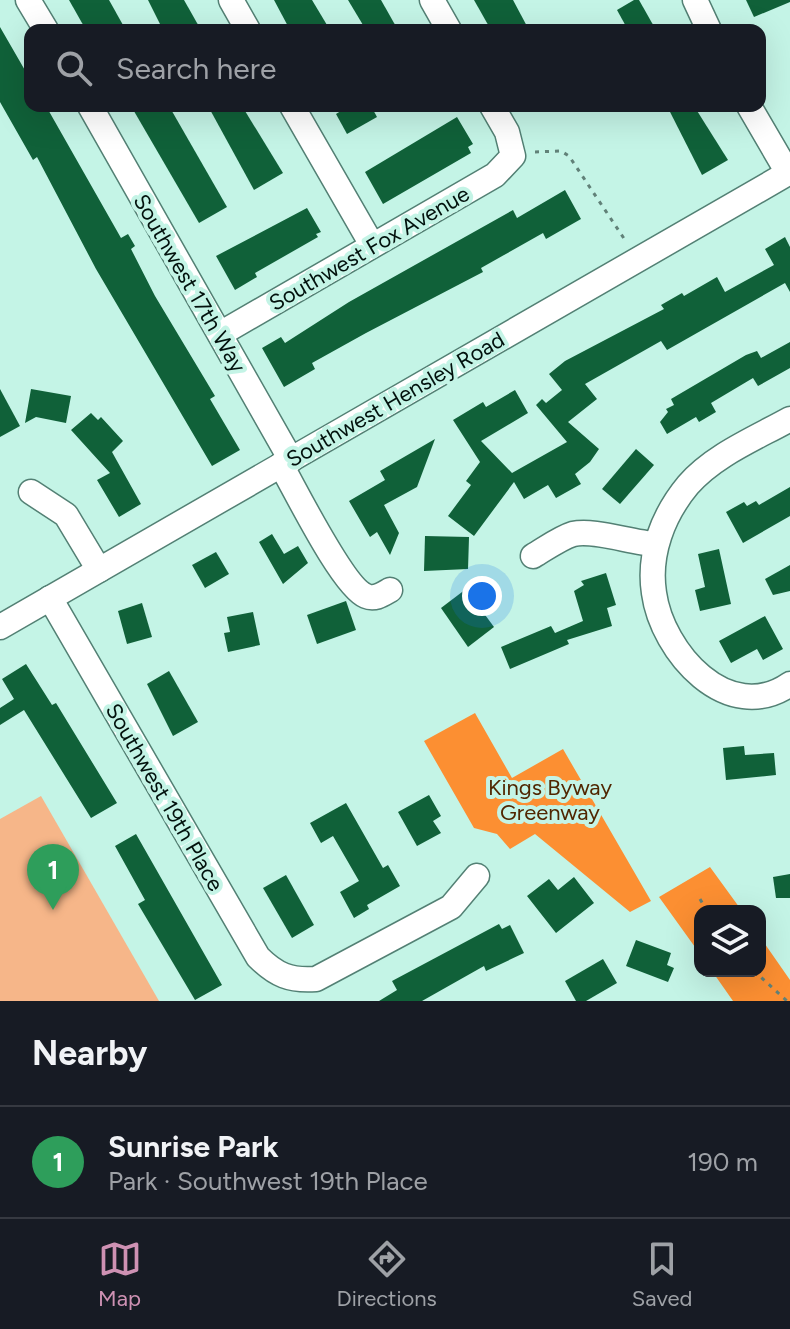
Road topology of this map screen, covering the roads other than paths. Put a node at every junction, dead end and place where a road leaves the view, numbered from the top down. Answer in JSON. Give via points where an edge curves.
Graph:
{"nodes":[{"id":1,"x":28,"y":0,"type":"edge"},
{"id":2,"x":231,"y":0,"type":"edge"},
{"id":3,"x":432,"y":0,"type":"edge"},
{"id":4,"x":695,"y":0,"type":"edge"},
{"id":5,"x":42,"y":24,"type":"edge"},
{"id":6,"x":245,"y":24,"type":"edge"},
{"id":7,"x":446,"y":24,"type":"edge"},
{"id":8,"x":706,"y":24,"type":"edge"},
{"id":9,"x":93,"y":112,"type":"edge"},
{"id":10,"x":295,"y":112,"type":"edge"},
{"id":11,"x":495,"y":112,"type":"edge"},
{"id":12,"x":753,"y":112,"type":"edge"},
{"id":13,"x":789,"y":172,"type":"edge"},
{"id":14,"x":372,"y":245,"type":"junction"},
{"id":15,"x":220,"y":334,"type":"junction"},
{"id":16,"x":790,"y":419,"type":"edge"},
{"id":17,"x":286,"y":462,"type":"junction"},
{"id":18,"x":31,"y":492,"type":"dead end"},
{"id":19,"x":656,"y":544,"type":"junction"},
{"id":20,"x":533,"y":556,"type":"dead end"},
{"id":21,"x":99,"y":570,"type":"junction"},
{"id":22,"x":390,"y":590,"type":"dead end"},
{"id":23,"x":50,"y":598,"type":"junction"},
{"id":24,"x":0,"y":627,"type":"edge"},
{"id":25,"x":790,"y":684,"type":"edge"},
{"id":26,"x":477,"y":876,"type":"dead end"},
{"id":27,"x":292,"y":990,"type":"edge"}],
"edges":[{"from":1,"to":5,"type":"street"},
{"from":2,"to":6,"type":"street"},
{"from":3,"to":7,"type":"street"},
{"from":4,"to":8,"type":"street"},
{"from":9,"to":15,"type":"street","name":"Southwest 17th Way"},
{"from":10,"to":14,"type":"street"},
{"from":11,"to":14,"type":"street","name":"Southwest Fox Avenue","via":[[513,156],[495,175]]},
{"from":12,"to":13,"type":"street"},
{"from":13,"to":17,"type":"street","name":"Southwest Hensley Road"},
{"from":14,"to":15,"type":"street","name":"Southwest Fox Avenue"},
{"from":15,"to":17,"type":"street","name":"Southwest 17th Way"},
{"from":16,"to":19,"type":"street","via":[[704,470],[676,501]]},
{"from":17,"to":21,"type":"street","name":"Southwest Hensley Road"},
{"from":17,"to":22,"type":"street","name":"Southwest 17th Way","via":[[356,589],[367,597]]},
{"from":18,"to":21,"type":"street","via":[[66,515]]},
{"from":19,"to":20,"type":"street","via":[[572,535]]},
{"from":19,"to":25,"type":"street","via":[[653,591],[658,612],[691,668],[726,692],[746,697],[768,696]]},
{"from":21,"to":23,"type":"street","name":"Southwest Hensley Road"},
{"from":23,"to":24,"type":"street","name":"Southwest Hensley Road"},
{"from":23,"to":27,"type":"street","name":"Southwest 19th Place","via":[[258,957]]},
{"from":26,"to":27,"type":"street","via":[[451,907]]}]}
